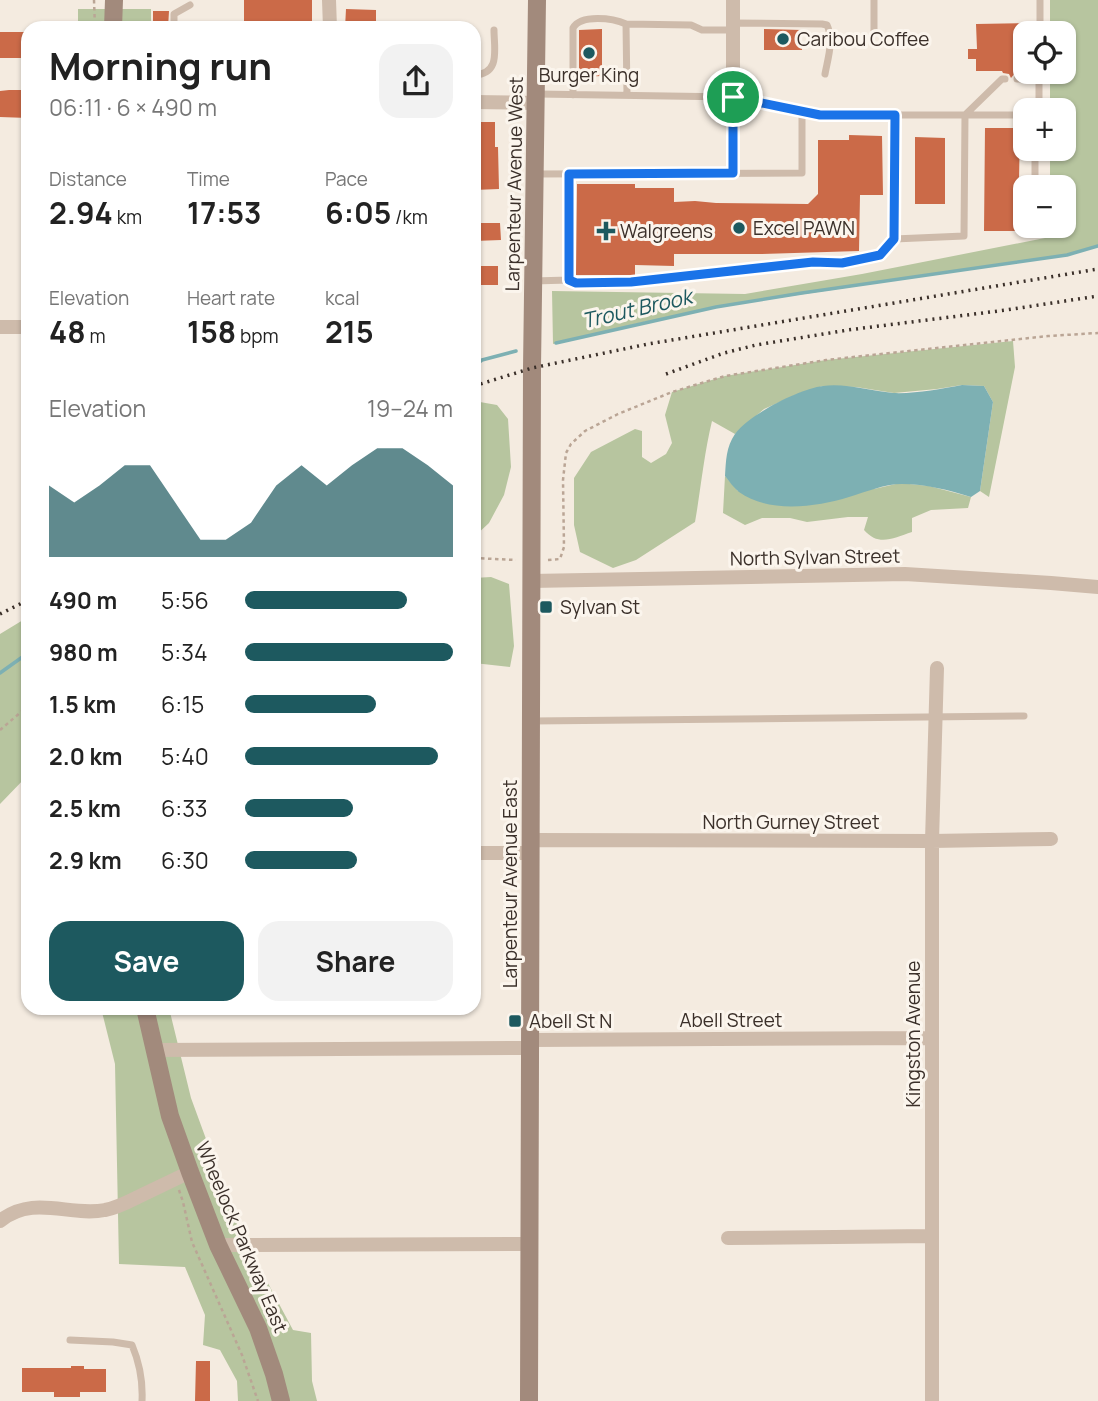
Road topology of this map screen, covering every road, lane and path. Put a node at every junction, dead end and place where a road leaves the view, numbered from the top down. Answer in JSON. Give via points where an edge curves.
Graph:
{"nodes":[{"id":1,"x":94,"y":0,"type":"edge"},
{"id":2,"x":114,"y":0,"type":"edge"},
{"id":3,"x":329,"y":0,"type":"edge"},
{"id":4,"x":537,"y":0,"type":"edge"},
{"id":5,"x":733,"y":0,"type":"edge"},
{"id":6,"x":874,"y":0,"type":"edge"},
{"id":7,"x":1040,"y":0,"type":"edge"},
{"id":8,"x":190,"y":5,"type":"dead end"},
{"id":9,"x":95,"y":21,"type":"edge"},
{"id":10,"x":113,"y":21,"type":"edge"},
{"id":11,"x":174,"y":21,"type":"edge"},
{"id":12,"x":330,"y":21,"type":"edge"},
{"id":13,"x":1040,"y":21,"type":"edge"},
{"id":14,"x":626,"y":24,"type":"junction"},
{"id":15,"x":733,"y":27,"type":"junction"},
{"id":16,"x":494,"y":30,"type":"dead end"},
{"id":17,"x":874,"y":32,"type":"dead end"},
{"id":18,"x":481,"y":74,"type":"edge"},
{"id":19,"x":825,"y":74,"type":"dead end"},
{"id":20,"x":1005,"y":79,"type":"dead end"},
{"id":21,"x":573,"y":95,"type":"junction"},
{"id":22,"x":626,"y":95,"type":"junction"},
{"id":23,"x":733,"y":97,"type":"junction"},
{"id":24,"x":536,"y":99,"type":"junction"},
{"id":25,"x":481,"y":102,"type":"edge"},
{"id":26,"x":802,"y":111,"type":"junction"},
{"id":27,"x":895,"y":115,"type":"junction"},
{"id":28,"x":965,"y":115,"type":"junction"},
{"id":29,"x":1013,"y":115,"type":"edge"},
{"id":30,"x":733,"y":173,"type":"junction"},
{"id":31,"x":535,"y":174,"type":"junction"},
{"id":32,"x":569,"y":174,"type":"junction"},
{"id":33,"x":894,"y":239,"type":"junction"},
{"id":34,"x":569,"y":280,"type":"junction"},
{"id":35,"x":533,"y":281,"type":"junction"},
{"id":36,"x":0,"y":327,"type":"edge"},
{"id":37,"x":21,"y":327,"type":"edge"},
{"id":38,"x":1098,"y":333,"type":"edge"},
{"id":39,"x":532,"y":368,"type":"joint"},
{"id":40,"x":481,"y":558,"type":"edge"},
{"id":41,"x":517,"y":560,"type":"dead end"},
{"id":42,"x":550,"y":560,"type":"dead end"},
{"id":43,"x":531,"y":581,"type":"junction"},
{"id":44,"x":1098,"y":587,"type":"edge"},
{"id":45,"x":937,"y":668,"type":"dead end"},
{"id":46,"x":21,"y":712,"type":"edge"},
{"id":47,"x":1024,"y":716,"type":"dead end"},
{"id":48,"x":936,"y":717,"type":"junction"},
{"id":49,"x":531,"y":721,"type":"junction"},
{"id":50,"x":0,"y":730,"type":"edge"},
{"id":51,"x":1051,"y":839,"type":"dead end"},
{"id":52,"x":932,"y":841,"type":"junction"},
{"id":53,"x":531,"y":847,"type":"junction"},
{"id":54,"x":481,"y":852,"type":"edge"},
{"id":55,"x":147,"y":1015,"type":"edge"},
{"id":56,"x":932,"y":1038,"type":"junction"},
{"id":57,"x":531,"y":1044,"type":"junction"},
{"id":58,"x":155,"y":1050,"type":"junction"},
{"id":59,"x":182,"y":1176,"type":"junction"},
{"id":60,"x":0,"y":1221,"type":"edge"},
{"id":61,"x":932,"y":1236,"type":"junction"},
{"id":62,"x":728,"y":1238,"type":"dead end"},
{"id":63,"x":530,"y":1244,"type":"junction"},
{"id":64,"x":218,"y":1245,"type":"junction"},
{"id":65,"x":70,"y":1340,"type":"dead end"},
{"id":66,"x":142,"y":1401,"type":"edge"},
{"id":67,"x":258,"y":1401,"type":"edge"},
{"id":68,"x":281,"y":1401,"type":"edge"},
{"id":69,"x":530,"y":1401,"type":"edge"},
{"id":70,"x":932,"y":1401,"type":"edge"}],
"edges":[{"from":1,"to":9,"type":"path"},
{"from":2,"to":10,"type":"main road"},
{"from":3,"to":12,"type":"street"},
{"from":4,"to":24,"type":"main road","name":"Larpenteur Avenue West"},
{"from":5,"to":15,"type":"street"},
{"from":6,"to":17,"type":"lane"},
{"from":7,"to":13,"type":"lane"},
{"from":8,"to":11,"type":"lane","via":[[174,14]]},
{"from":14,"to":15,"type":"lane","via":[[691,24],[702,30]]},
{"from":14,"to":21,"type":"lane","via":[[614,19],[584,19],[575,24]]},
{"from":14,"to":22,"type":"lane"},
{"from":15,"to":19,"type":"lane","via":[[827,25],[830,46]]},
{"from":15,"to":23,"type":"street"},
{"from":16,"to":18,"type":"lane","via":[[492,68]]},
{"from":20,"to":28,"type":"lane"},
{"from":21,"to":22,"type":"lane"},
{"from":21,"to":24,"type":"lane"},
{"from":22,"to":23,"type":"lane"},
{"from":23,"to":26,"type":"lane"},
{"from":23,"to":30,"type":"lane"},
{"from":24,"to":25,"type":"street"},
{"from":24,"to":31,"type":"main road","name":"Larpenteur Avenue West"},
{"from":26,"to":27,"type":"lane"},
{"from":26,"to":30,"type":"lane","via":[[803,173]]},
{"from":27,"to":28,"type":"lane"},
{"from":27,"to":33,"type":"lane"},
{"from":28,"to":29,"type":"lane"},
{"from":28,"to":33,"type":"lane","via":[[964,236]]},
{"from":30,"to":32,"type":"lane"},
{"from":31,"to":32,"type":"lane"},
{"from":31,"to":35,"type":"main road","name":"Larpenteur Avenue West"},
{"from":32,"to":34,"type":"lane"},
{"from":33,"to":34,"type":"lane","via":[[880,255],[842,263],[813,262],[631,282]]},
{"from":34,"to":35,"type":"lane"},
{"from":35,"to":39,"type":"main road","name":"Larpenteur Avenue West"},
{"from":36,"to":37,"type":"street"},
{"from":38,"to":42,"type":"path","via":[[826,360],[725,376],[618,414],[585,431],[566,453],[564,547],[560,559]]},
{"from":39,"to":43,"type":"main road","name":"Larpenteur Avenue East"},
{"from":40,"to":41,"type":"path"},
{"from":43,"to":44,"type":"street","name":"North Sylvan Street","via":[[905,574]]},
{"from":43,"to":49,"type":"main road","name":"Larpenteur Avenue East"},
{"from":45,"to":48,"type":"street","name":"Kingston Avenue"},
{"from":46,"to":50,"type":"path"},
{"from":47,"to":48,"type":"lane"},
{"from":48,"to":49,"type":"lane"},
{"from":48,"to":52,"type":"street","name":"Kingston Avenue"},
{"from":49,"to":53,"type":"main road","name":"Larpenteur Avenue East"},
{"from":51,"to":52,"type":"street","name":"North Gurney Street"},
{"from":52,"to":53,"type":"street","name":"North Gurney Street"},
{"from":52,"to":56,"type":"street","name":"Kingston Avenue"},
{"from":53,"to":54,"type":"street","name":"North Gurney Street"},
{"from":53,"to":57,"type":"main road","name":"Larpenteur Avenue East"},
{"from":55,"to":58,"type":"main road","name":"Wheelock Parkway East"},
{"from":56,"to":57,"type":"street","name":"Abell Street"},
{"from":56,"to":61,"type":"street","name":"Kingston Avenue"},
{"from":57,"to":58,"type":"street","name":"Abell Street"},
{"from":57,"to":63,"type":"main road","name":"Larpenteur Avenue East"},
{"from":58,"to":59,"type":"main road","name":"Wheelock Parkway East"},
{"from":59,"to":60,"type":"street","via":[[105,1210],[46,1207],[27,1209]]},
{"from":59,"to":64,"type":"main road","name":"Wheelock Parkway East"},
{"from":59,"to":67,"type":"path","via":[[191,1241]]},
{"from":61,"to":62,"type":"street"},
{"from":61,"to":70,"type":"street","name":"Kingston Avenue"},
{"from":63,"to":64,"type":"street"},
{"from":63,"to":69,"type":"main road","name":"Larpenteur Avenue East"},
{"from":64,"to":68,"type":"main road","name":"Wheelock Parkway East","via":[[258,1328]]},
{"from":65,"to":66,"type":"lane","via":[[132,1345],[139,1363]]}]}
